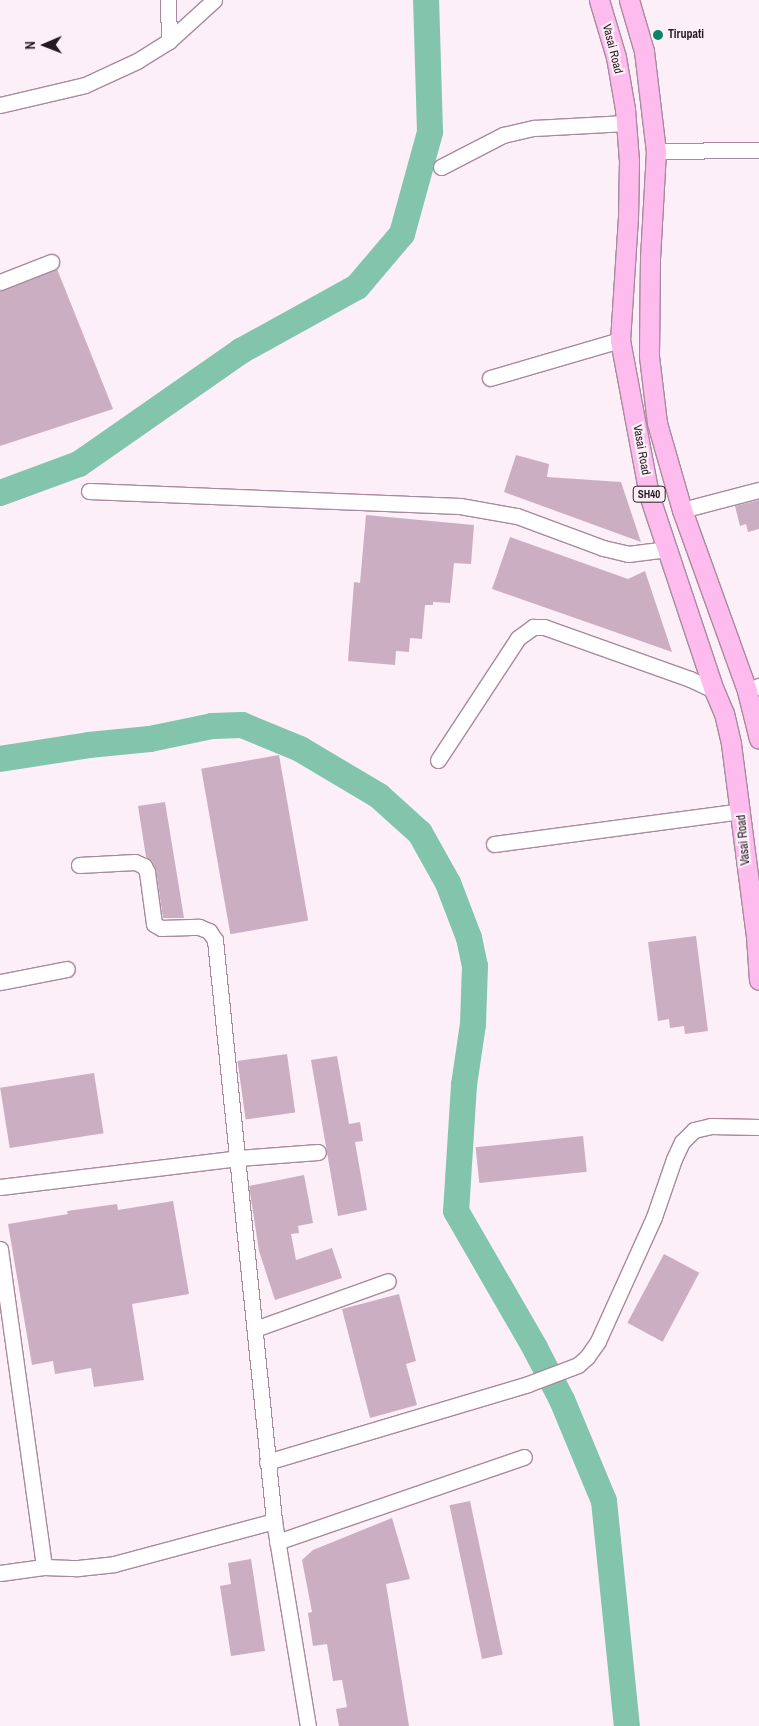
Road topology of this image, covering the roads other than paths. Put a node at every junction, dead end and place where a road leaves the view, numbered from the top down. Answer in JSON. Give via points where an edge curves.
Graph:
{"nodes":[{"id":1,"x":168,"y":0,"type":"edge"},
{"id":2,"x":214,"y":0,"type":"edge"},
{"id":3,"x":599,"y":0,"type":"edge"},
{"id":4,"x":629,"y":0,"type":"edge"},
{"id":5,"x":169,"y":40,"type":"junction"},
{"id":6,"x":0,"y":105,"type":"edge"},
{"id":7,"x":626,"y":123,"type":"junction"},
{"id":8,"x":759,"y":150,"type":"edge"},
{"id":9,"x":656,"y":151,"type":"junction"},
{"id":10,"x":441,"y":167,"type":"dead end"},
{"id":11,"x":51,"y":262,"type":"dead end"},
{"id":12,"x":0,"y":282,"type":"edge"},
{"id":13,"x":620,"y":340,"type":"junction"},
{"id":14,"x":490,"y":378,"type":"dead end"},
{"id":15,"x":759,"y":490,"type":"edge"},
{"id":16,"x":90,"y":491,"type":"dead end"},
{"id":17,"x":682,"y":510,"type":"junction"},
{"id":18,"x":668,"y":549,"type":"junction"},
{"id":19,"x":753,"y":689,"type":"edge"},
{"id":20,"x":714,"y":690,"type":"junction"},
{"id":21,"x":759,"y":739,"type":"edge"},
{"id":22,"x":438,"y":760,"type":"dead end"},
{"id":23,"x":741,"y":811,"type":"junction"},
{"id":24,"x":494,"y":844,"type":"dead end"},
{"id":25,"x":79,"y":865,"type":"dead end"},
{"id":26,"x":67,"y":968,"type":"dead end"},
{"id":27,"x":759,"y":980,"type":"edge"},
{"id":28,"x":0,"y":982,"type":"edge"},
{"id":29,"x":759,"y":1127,"type":"edge"},
{"id":30,"x":318,"y":1152,"type":"dead end"},
{"id":31,"x":238,"y":1158,"type":"junction"},
{"id":32,"x":0,"y":1187,"type":"edge"},
{"id":33,"x":0,"y":1250,"type":"edge"},
{"id":34,"x":388,"y":1281,"type":"dead end"},
{"id":35,"x":254,"y":1329,"type":"junction"},
{"id":36,"x":524,"y":1457,"type":"dead end"},
{"id":37,"x":267,"y":1462,"type":"junction"},
{"id":38,"x":274,"y":1520,"type":"junction"},
{"id":39,"x":277,"y":1542,"type":"junction"},
{"id":40,"x":44,"y":1567,"type":"junction"},
{"id":41,"x":0,"y":1573,"type":"edge"},
{"id":42,"x":308,"y":1726,"type":"edge"}],
"edges":[{"from":1,"to":5,"type":"street"},
{"from":2,"to":5,"type":"street"},
{"from":3,"to":7,"type":"main road","name":"Vasai Road","number":"SH40","via":[[616,57]]},
{"from":4,"to":9,"type":"main road","name":"Vasai Road","number":"SH40","via":[[644,51]]},
{"from":5,"to":6,"type":"street","via":[[137,61],[85,85]]},
{"from":7,"to":10,"type":"street","via":[[534,128],[503,135]]},
{"from":7,"to":13,"type":"main road","name":"Vasai Road","number":"SH40","via":[[628,217]]},
{"from":8,"to":9,"type":"street"},
{"from":9,"to":17,"type":"main road","name":"Vasai Road","number":"SH40","via":[[649,356],[657,423]]},
{"from":11,"to":12,"type":"street"},
{"from":13,"to":14,"type":"street"},
{"from":13,"to":18,"type":"main road","name":"Vasai Road","number":"SH40","via":[[649,495]]},
{"from":15,"to":17,"type":"street"},
{"from":16,"to":18,"type":"street","via":[[460,506],[517,516],[628,554]]},
{"from":17,"to":19,"type":"main road","name":"Vasai Road","number":"SH40"},
{"from":18,"to":20,"type":"main road","name":"Vasai Road","number":"SH40"},
{"from":19,"to":21,"type":"main road","name":"Vasai Road","number":"SH40"},
{"from":20,"to":22,"type":"street","via":[[544,627],[533,627],[518,638]]},
{"from":20,"to":23,"type":"main road","name":"Vasai Road","number":"SH40","via":[[724,713],[731,744]]},
{"from":23,"to":24,"type":"street"},
{"from":23,"to":27,"type":"main road","name":"Vasai Road","number":"SH40"},
{"from":25,"to":31,"type":"street","via":[[135,862],[144,866],[154,924],[160,928],[199,927],[209,931],[215,940]]},
{"from":26,"to":28,"type":"street"},
{"from":29,"to":37,"type":"street","via":[[711,1126],[694,1130],[682,1142],[654,1217],[598,1341],[578,1365],[528,1384]]},
{"from":30,"to":31,"type":"street"},
{"from":31,"to":32,"type":"street"},
{"from":31,"to":35,"type":"street"},
{"from":33,"to":40,"type":"street"},
{"from":34,"to":35,"type":"street"},
{"from":35,"to":37,"type":"street"},
{"from":36,"to":39,"type":"street"},
{"from":37,"to":38,"type":"street"},
{"from":38,"to":39,"type":"street"},
{"from":38,"to":40,"type":"street","via":[[114,1564]]},
{"from":39,"to":42,"type":"street"},
{"from":40,"to":41,"type":"street"}]}
